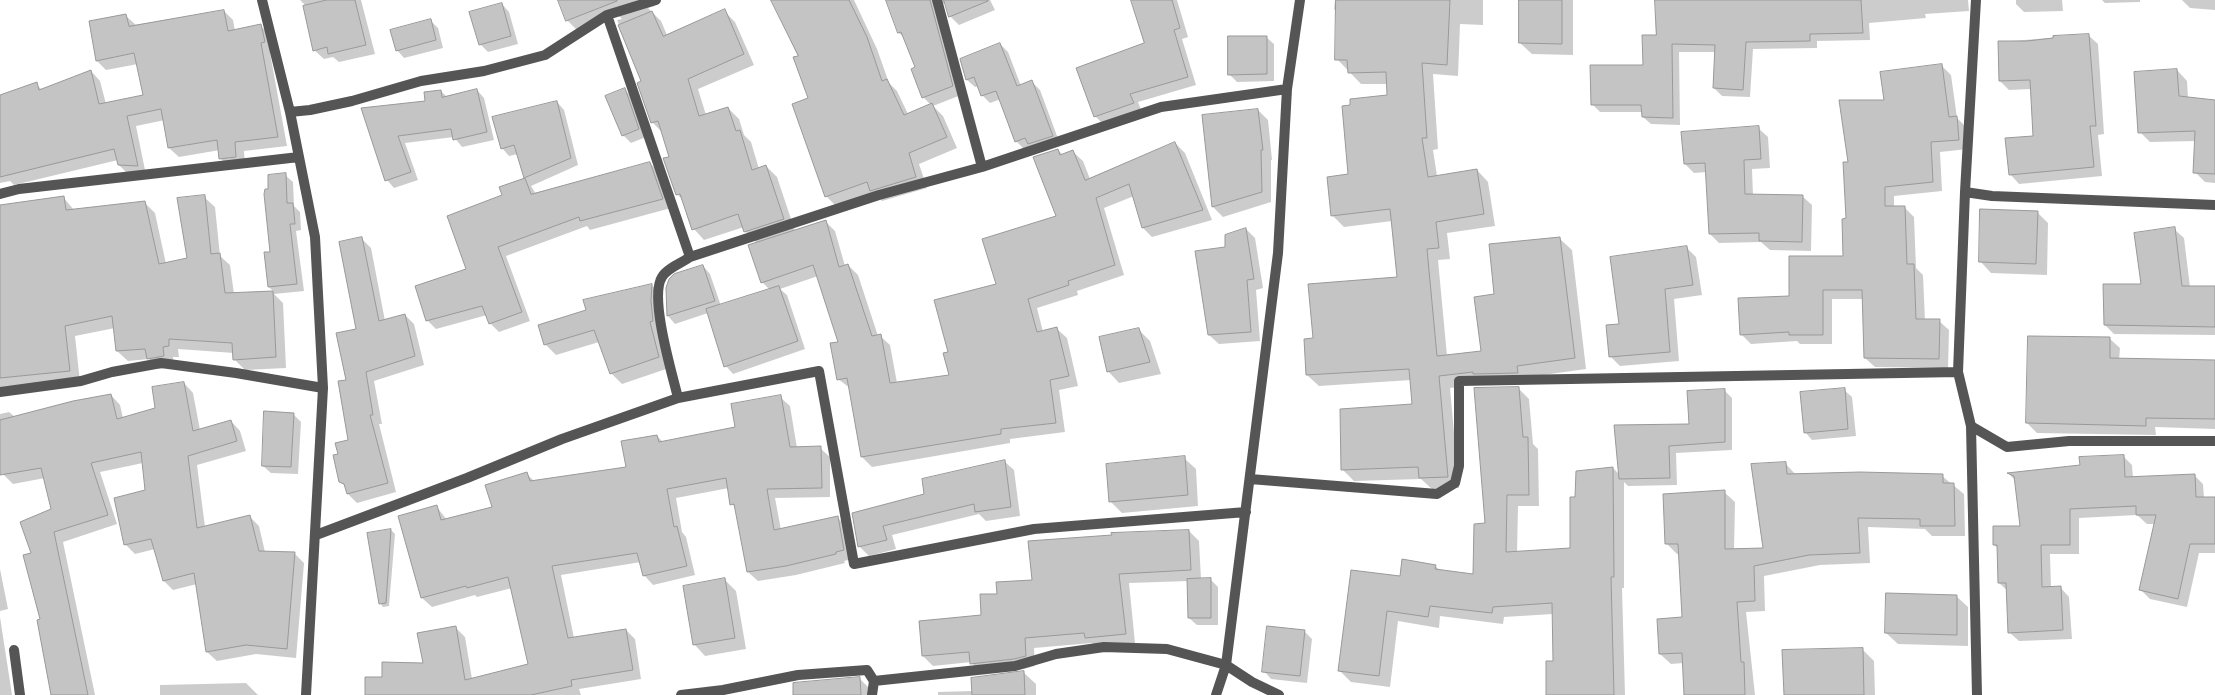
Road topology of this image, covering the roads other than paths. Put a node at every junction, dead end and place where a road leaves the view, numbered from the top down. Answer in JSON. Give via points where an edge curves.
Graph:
{"nodes":[{"id":1,"x":262,"y":0,"type":"edge"},
{"id":2,"x":656,"y":0,"type":"edge"},
{"id":3,"x":937,"y":0,"type":"edge"},
{"id":4,"x":1300,"y":0,"type":"edge"},
{"id":5,"x":1976,"y":0,"type":"edge"},
{"id":6,"x":607,"y":15,"type":"junction"},
{"id":7,"x":1287,"y":89,"type":"junction"},
{"id":8,"x":290,"y":112,"type":"junction"},
{"id":9,"x":299,"y":157,"type":"junction"},
{"id":10,"x":982,"y":167,"type":"junction"},
{"id":11,"x":1965,"y":192,"type":"junction"},
{"id":12,"x":0,"y":194,"type":"edge"},
{"id":13,"x":2215,"y":205,"type":"edge"},
{"id":14,"x":690,"y":257,"type":"junction"},
{"id":15,"x":1958,"y":372,"type":"junction"},
{"id":16,"x":323,"y":388,"type":"junction"},
{"id":17,"x":0,"y":392,"type":"edge"},
{"id":18,"x":678,"y":398,"type":"junction"},
{"id":19,"x":1971,"y":426,"type":"junction"},
{"id":20,"x":2215,"y":441,"type":"edge"},
{"id":21,"x":1250,"y":479,"type":"junction"},
{"id":22,"x":1246,"y":512,"type":"junction"},
{"id":23,"x":316,"y":535,"type":"junction"},
{"id":24,"x":14,"y":650,"type":"dead end"},
{"id":25,"x":1226,"y":665,"type":"junction"},
{"id":26,"x":874,"y":681,"type":"junction"},
{"id":27,"x":20,"y":695,"type":"edge"},
{"id":28,"x":306,"y":695,"type":"edge"},
{"id":29,"x":681,"y":695,"type":"edge"},
{"id":30,"x":872,"y":695,"type":"edge"},
{"id":31,"x":1216,"y":695,"type":"edge"},
{"id":32,"x":1279,"y":695,"type":"edge"},
{"id":33,"x":1977,"y":695,"type":"edge"}],
"edges":[{"from":1,"to":8,"type":"street"},
{"from":2,"to":6,"type":"street"},
{"from":3,"to":10,"type":"street"},
{"from":4,"to":7,"type":"street"},
{"from":5,"to":11,"type":"street"},
{"from":6,"to":8,"type":"street","via":[[545,54],[344,103]]},
{"from":6,"to":14,"type":"street"},
{"from":7,"to":10,"type":"street","via":[[1161,107]]},
{"from":7,"to":21,"type":"street","via":[[1278,253]]},
{"from":8,"to":9,"type":"street"},
{"from":9,"to":12,"type":"street","via":[[19,189]]},
{"from":9,"to":16,"type":"street","via":[[315,237]]},
{"from":10,"to":14,"type":"street","via":[[879,195]]},
{"from":11,"to":13,"type":"street","via":[[1992,196]]},
{"from":11,"to":15,"type":"street"},
{"from":14,"to":18,"type":"street","via":[[662,276],[656,294]]},
{"from":15,"to":19,"type":"street"},
{"from":15,"to":21,"type":"street","via":[[1459,381],[1459,466],[1455,483],[1437,494]]},
{"from":16,"to":17,"type":"street","via":[[161,363],[81,380]]},
{"from":16,"to":23,"type":"street"},
{"from":18,"to":22,"type":"street","via":[[819,371],[854,564],[1034,529]]},
{"from":18,"to":23,"type":"street","via":[[562,438]]},
{"from":19,"to":20,"type":"street","via":[[2007,447],[2069,441]]},
{"from":19,"to":33,"type":"street"},
{"from":21,"to":22,"type":"street"},
{"from":22,"to":25,"type":"street"},
{"from":23,"to":28,"type":"street"},
{"from":24,"to":27,"type":"street"},
{"from":25,"to":26,"type":"street","via":[[1167,649],[1104,647],[1056,654],[1015,666]]},
{"from":25,"to":31,"type":"street"},
{"from":25,"to":32,"type":"street"},
{"from":26,"to":29,"type":"street","via":[[867,670],[808,675]]},
{"from":26,"to":30,"type":"street"}]}
